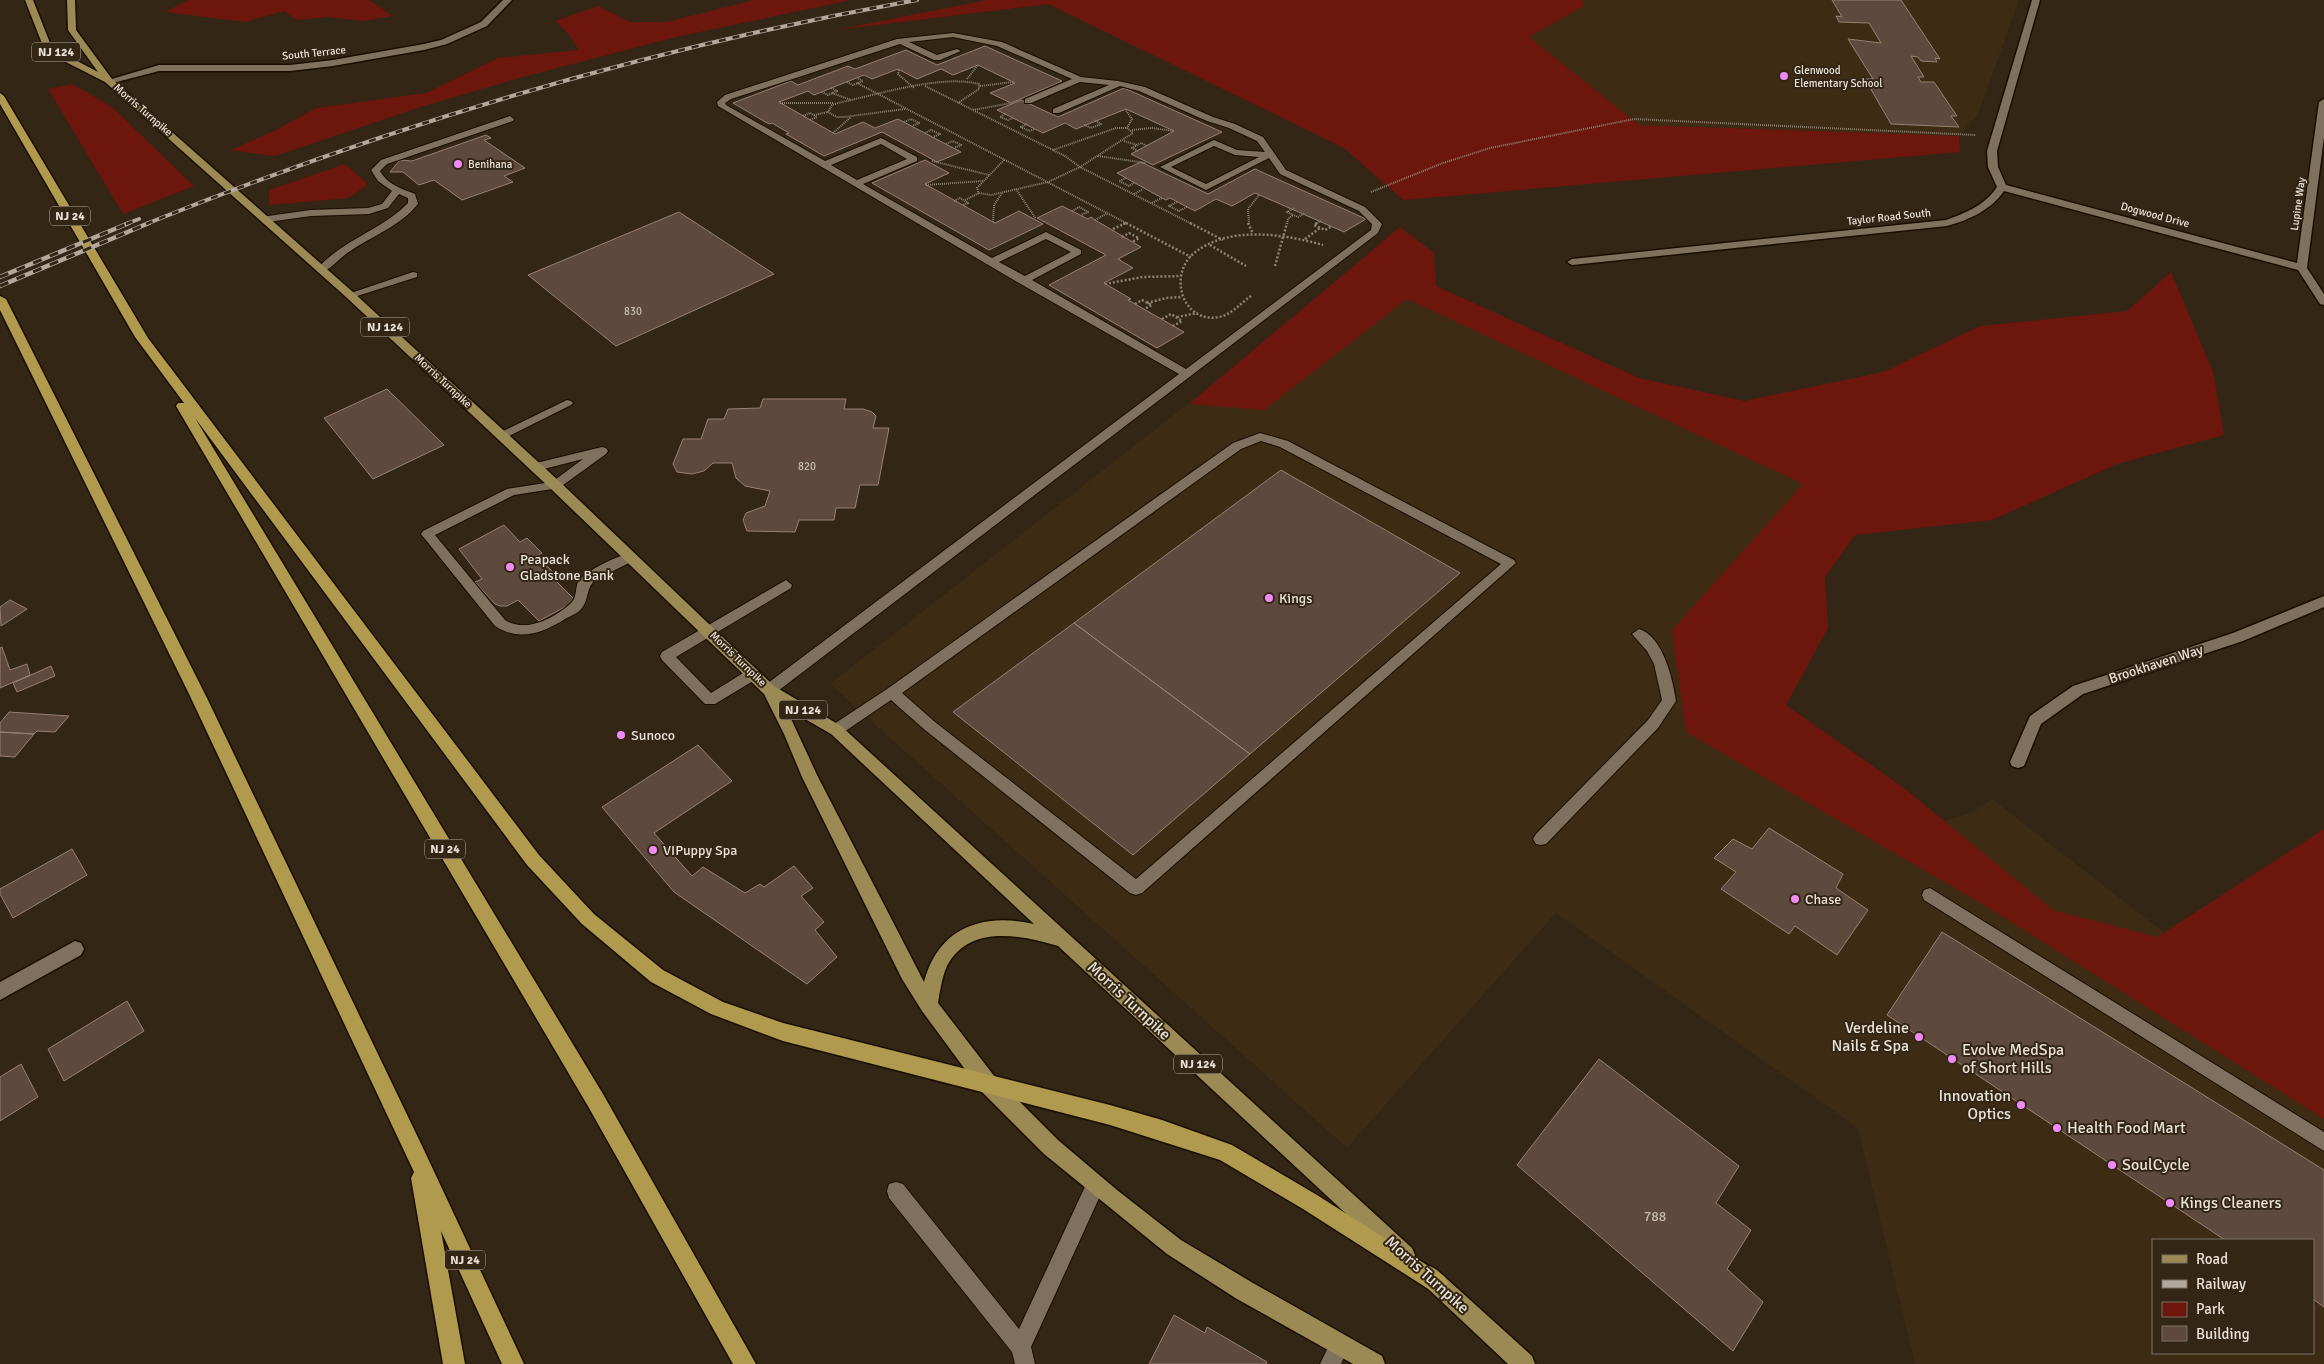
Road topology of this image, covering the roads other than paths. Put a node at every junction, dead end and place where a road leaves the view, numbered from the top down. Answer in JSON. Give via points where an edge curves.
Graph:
{"nodes":[{"id":1,"x":29,"y":0,"type":"edge"},
{"id":2,"x":71,"y":0,"type":"edge"},
{"id":3,"x":508,"y":0,"type":"edge"},
{"id":4,"x":2036,"y":0,"type":"edge"},
{"id":5,"x":900,"y":40,"type":"junction"},
{"id":6,"x":957,"y":51,"type":"dead end"},
{"id":7,"x":1079,"y":79,"type":"junction"},
{"id":8,"x":109,"y":81,"type":"junction"},
{"id":9,"x":1118,"y":83,"type":"junction"},
{"id":10,"x":0,"y":96,"type":"edge"},
{"id":11,"x":1028,"y":101,"type":"road end"},
{"id":12,"x":2324,"y":102,"type":"edge"},
{"id":13,"x":1056,"y":111,"type":"dead end"},
{"id":14,"x":510,"y":119,"type":"dead end"},
{"id":15,"x":1269,"y":155,"type":"junction"},
{"id":16,"x":824,"y":165,"type":"junction"},
{"id":17,"x":856,"y":183,"type":"junction"},
{"id":18,"x":2002,"y":187,"type":"junction"},
{"id":19,"x":397,"y":191,"type":"junction"},
{"id":20,"x":268,"y":220,"type":"junction"},
{"id":21,"x":991,"y":262,"type":"junction"},
{"id":22,"x":1572,"y":262,"type":"dead end"},
{"id":23,"x":2302,"y":268,"type":"junction"},
{"id":24,"x":322,"y":269,"type":"junction"},
{"id":25,"x":413,"y":275,"type":"dead end"},
{"id":26,"x":1023,"y":281,"type":"junction"},
{"id":27,"x":350,"y":295,"type":"junction"},
{"id":28,"x":0,"y":299,"type":"edge"},
{"id":29,"x":2324,"y":302,"type":"edge"},
{"id":30,"x":141,"y":337,"type":"junction"},
{"id":31,"x":1186,"y":373,"type":"junction"},
{"id":32,"x":567,"y":403,"type":"dead end"},
{"id":33,"x":501,"y":435,"type":"junction"},
{"id":34,"x":536,"y":467,"type":"junction"},
{"id":35,"x":556,"y":485,"type":"junction"},
{"id":36,"x":630,"y":557,"type":"junction"},
{"id":37,"x":786,"y":585,"type":"dead end"},
{"id":38,"x":2324,"y":601,"type":"edge"},
{"id":39,"x":709,"y":632,"type":"junction"},
{"id":40,"x":1639,"y":634,"type":"dead end"},
{"id":41,"x":753,"y":674,"type":"junction"},
{"id":42,"x":769,"y":690,"type":"junction"},
{"id":43,"x":892,"y":693,"type":"junction"},
{"id":44,"x":836,"y":730,"type":"junction"},
{"id":45,"x":2018,"y":762,"type":"dead end"},
{"id":46,"x":1541,"y":840,"type":"dead end"},
{"id":47,"x":1930,"y":895,"type":"dead end"},
{"id":48,"x":1062,"y":939,"type":"junction"},
{"id":49,"x":75,"y":949,"type":"dead end"},
{"id":50,"x":0,"y":992,"type":"edge"},
{"id":51,"x":928,"y":1005,"type":"junction"},
{"id":52,"x":988,"y":1084,"type":"junction"},
{"id":53,"x":2324,"y":1142,"type":"edge"},
{"id":54,"x":417,"y":1157,"type":"junction"},
{"id":55,"x":1096,"y":1185,"type":"junction"},
{"id":56,"x":896,"y":1191,"type":"dead end"},
{"id":57,"x":1437,"y":1283,"type":"junction"},
{"id":58,"x":1340,"y":1344,"type":"junction"},
{"id":59,"x":1023,"y":1356,"type":"edge"},
{"id":60,"x":454,"y":1364,"type":"edge"},
{"id":61,"x":513,"y":1364,"type":"edge"},
{"id":62,"x":744,"y":1364,"type":"edge"},
{"id":63,"x":1330,"y":1364,"type":"edge"},
{"id":64,"x":1374,"y":1364,"type":"edge"},
{"id":65,"x":1524,"y":1364,"type":"edge"}],
"edges":[{"from":1,"to":8,"type":"main road","number":"NJ 124","via":[[46,44]]},
{"from":2,"to":8,"type":"main road","number":"NJ 124","via":[[72,30]]},
{"from":3,"to":8,"type":"street","name":"South Terrace","via":[[484,24],[424,47],[290,68],[159,68]]},
{"from":4,"to":18,"type":"street","via":[[1992,151],[1993,167]]},
{"from":5,"to":6,"type":"lane","via":[[937,58]]},
{"from":5,"to":7,"type":"lane","via":[[953,35],[999,44]]},
{"from":5,"to":16,"type":"lane","via":[[721,102],[722,106]]},
{"from":7,"to":9,"type":"lane"},
{"from":7,"to":11,"type":"lane"},
{"from":8,"to":20,"type":"main road","name":"Morris Turnpike","number":"NJ 124"},
{"from":9,"to":13,"type":"lane"},
{"from":9,"to":15,"type":"lane","via":[[1142,89],[1260,139]]},
{"from":10,"to":30,"type":"highway","number":"NJ 24"},
{"from":12,"to":23,"type":"street","name":"Lupine Way"},
{"from":14,"to":19,"type":"lane","via":[[384,162],[375,170],[377,176]]},
{"from":15,"to":15,"type":"lane","via":[[1206,187],[1164,167],[1214,143],[1236,152]]},
{"from":15,"to":31,"type":"lane","via":[[1283,172],[1362,209],[1377,224],[1375,231]]},
{"from":16,"to":17,"type":"lane"},
{"from":16,"to":17,"type":"lane","via":[[882,141],[914,159]]},
{"from":17,"to":21,"type":"lane"},
{"from":18,"to":22,"type":"street","name":"Taylor Road South","via":[[1995,199],[1972,215],[1947,223]]},
{"from":18,"to":23,"type":"street","name":"Dogwood Drive"},
{"from":19,"to":20,"type":"lane","via":[[385,206],[369,211],[296,214]]},
{"from":19,"to":24,"type":"lane","via":[[412,196],[413,204],[407,211],[346,249]]},
{"from":20,"to":24,"type":"main road","name":"Morris Turnpike","number":"NJ 124"},
{"from":21,"to":26,"type":"lane"},
{"from":21,"to":26,"type":"lane","via":[[1046,234],[1078,252]]},
{"from":23,"to":29,"type":"street"},
{"from":24,"to":27,"type":"main road","name":"Morris Turnpike","number":"NJ 124"},
{"from":25,"to":27,"type":"lane"},
{"from":26,"to":31,"type":"lane"},
{"from":27,"to":33,"type":"main road","name":"Morris Turnpike","number":"NJ 124"},
{"from":28,"to":54,"type":"highway","number":"NJ 24","via":[[198,696]]},
{"from":30,"to":52,"type":"highway","via":[[533,860],[588,919],[657,976],[717,1008],[783,1032]]},
{"from":30,"to":62,"type":"highway","number":"NJ 24","via":[[596,1101]]},
{"from":31,"to":42,"type":"lane"},
{"from":32,"to":33,"type":"lane"},
{"from":33,"to":34,"type":"main road","name":"Morris Turnpike","number":"NJ 124"},
{"from":34,"to":35,"type":"main road","name":"Morris Turnpike","number":"NJ 124"},
{"from":34,"to":35,"type":"lane","via":[[602,451]]},
{"from":35,"to":36,"type":"main road","name":"Morris Turnpike","number":"NJ 124"},
{"from":35,"to":36,"type":"lane","via":[[511,492],[427,534],[500,623],[517,631],[527,631],[551,622],[577,606],[587,580]]},
{"from":36,"to":39,"type":"main road","name":"Morris Turnpike","number":"NJ 124"},
{"from":37,"to":39,"type":"lane"},
{"from":38,"to":45,"type":"street","name":"Brookhaven Way","via":[[2305,612],[2238,637],[2078,690],[2035,720]]},
{"from":39,"to":41,"type":"main road","name":"Morris Turnpike","number":"NJ 124"},
{"from":39,"to":41,"type":"lane","via":[[667,656],[710,700]]},
{"from":40,"to":46,"type":"lane","via":[[1651,644],[1667,678],[1669,701],[1653,724]]},
{"from":41,"to":42,"type":"main road","name":"Morris Turnpike","number":"NJ 124"},
{"from":42,"to":44,"type":"main road","name":"Morris Turnpike","number":"NJ 124"},
{"from":42,"to":51,"type":"main road","name":"Morris Turnpike","number":"NJ 124","via":[[908,973]]},
{"from":43,"to":43,"type":"lane","via":[[1136,888],[1510,564],[1284,444],[1260,437],[1237,446]]},
{"from":43,"to":44,"type":"lane"},
{"from":44,"to":48,"type":"main road","name":"Morris Turnpike","number":"NJ 124"},
{"from":47,"to":53,"type":"lane"},
{"from":48,"to":51,"type":"main road","via":[[1041,932],[1004,927],[972,933],[944,954],[936,970]]},
{"from":48,"to":57,"type":"main road","name":"Morris Turnpike","number":"NJ 124"},
{"from":49,"to":50,"type":"street"},
{"from":51,"to":52,"type":"main road","name":"Morris Turnpike","number":"NJ 124"},
{"from":52,"to":55,"type":"main road","name":"Morris Turnpike","number":"NJ 124"},
{"from":52,"to":57,"type":"highway","via":[[1110,1115],[1225,1152]]},
{"from":54,"to":60,"type":"highway"},
{"from":54,"to":61,"type":"highway","number":"NJ 24"},
{"from":55,"to":58,"type":"main road","name":"Morris Turnpike","number":"NJ 124","via":[[1174,1247]]},
{"from":55,"to":59,"type":"lane"},
{"from":56,"to":59,"type":"lane"},
{"from":57,"to":65,"type":"main road","name":"Morris Turnpike","number":"NJ 124"},
{"from":58,"to":63,"type":"lane"},
{"from":58,"to":64,"type":"main road","name":"Morris Turnpike","number":"NJ 124"}]}
